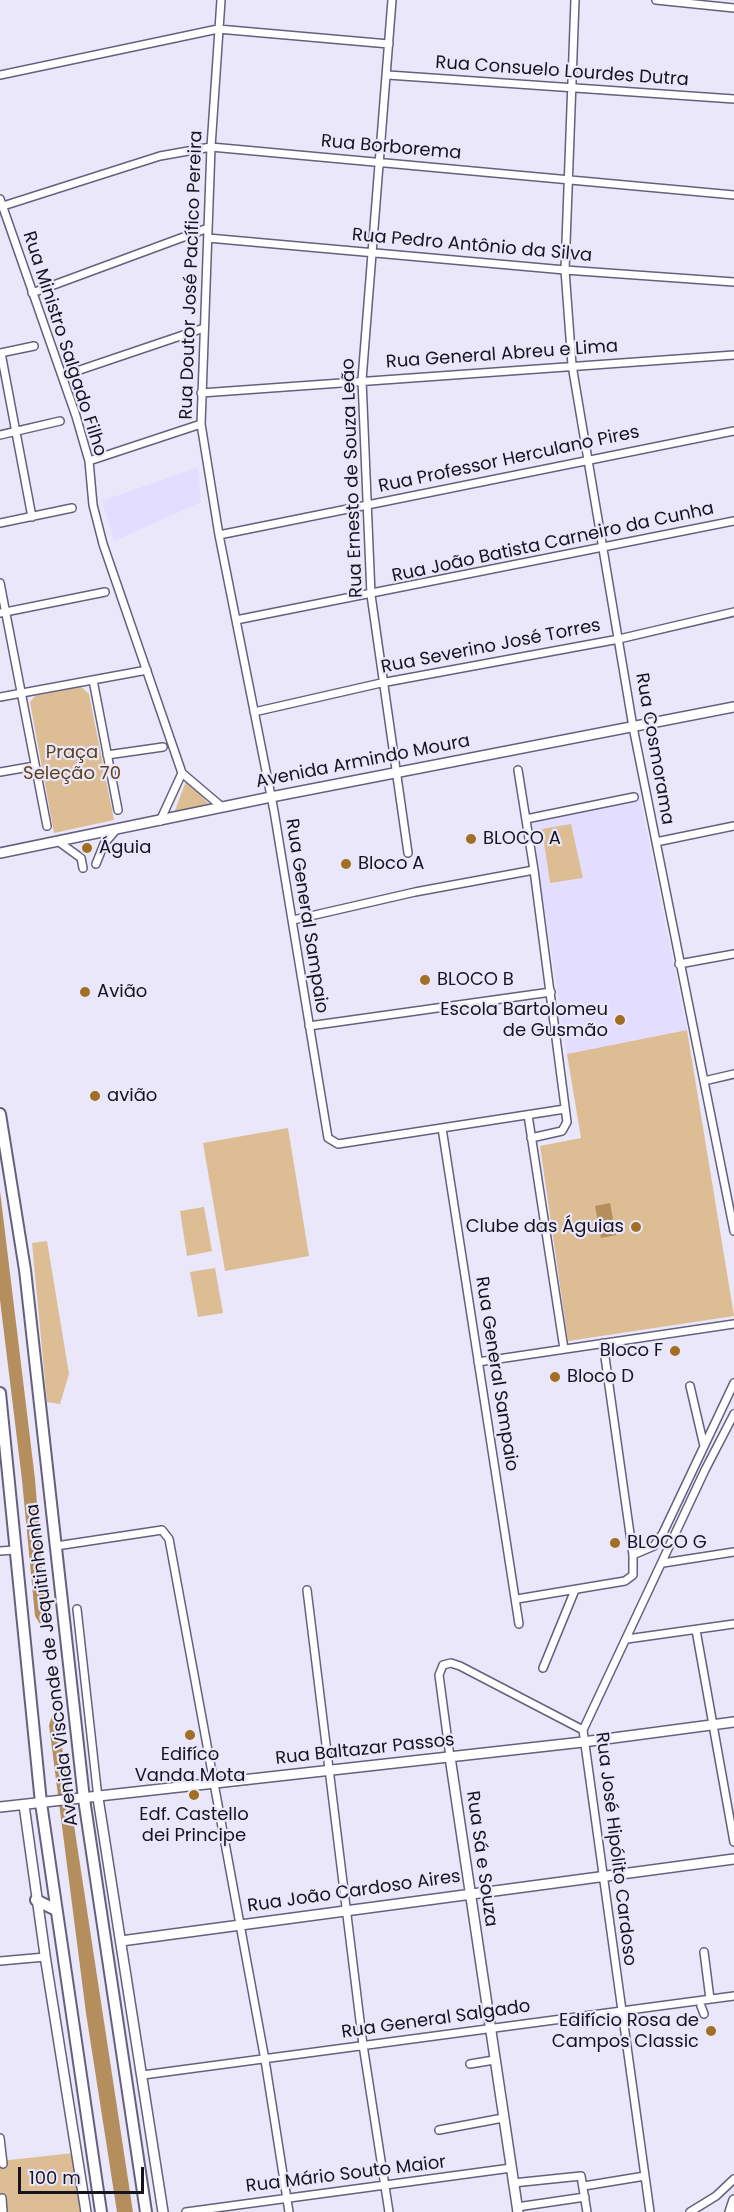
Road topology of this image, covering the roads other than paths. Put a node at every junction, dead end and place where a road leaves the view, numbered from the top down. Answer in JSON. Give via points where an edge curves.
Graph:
{"nodes":[{"id":1,"x":220,"y":0,"type":"edge"},
{"id":2,"x":392,"y":0,"type":"edge"},
{"id":3,"x":575,"y":0,"type":"edge"},
{"id":4,"x":656,"y":0,"type":"edge"},
{"id":5,"x":734,"y":8,"type":"edge"},
{"id":6,"x":218,"y":29,"type":"junction"},
{"id":7,"x":388,"y":44,"type":"junction"},
{"id":8,"x":0,"y":75,"type":"edge"},
{"id":9,"x":388,"y":75,"type":"junction"},
{"id":10,"x":570,"y":88,"type":"junction"},
{"id":11,"x":734,"y":99,"type":"edge"},
{"id":12,"x":211,"y":147,"type":"junction"},
{"id":13,"x":381,"y":161,"type":"junction"},
{"id":14,"x":567,"y":180,"type":"junction"},
{"id":15,"x":734,"y":195,"type":"edge"},
{"id":16,"x":1,"y":203,"type":"edge"},
{"id":17,"x":208,"y":228,"type":"junction"},
{"id":18,"x":208,"y":238,"type":"junction"},
{"id":19,"x":373,"y":252,"type":"junction"},
{"id":20,"x":565,"y":270,"type":"junction"},
{"id":21,"x":734,"y":282,"type":"edge"},
{"id":22,"x":32,"y":293,"type":"junction"},
{"id":23,"x":204,"y":328,"type":"junction"},
{"id":24,"x":34,"y":346,"type":"dead end"},
{"id":25,"x":1,"y":353,"type":"edge"},
{"id":26,"x":734,"y":356,"type":"edge"},
{"id":27,"x":572,"y":365,"type":"junction"},
{"id":28,"x":62,"y":376,"type":"junction"},
{"id":29,"x":362,"y":380,"type":"junction"},
{"id":30,"x":201,"y":393,"type":"junction"},
{"id":31,"x":60,"y":421,"type":"dead end"},
{"id":32,"x":201,"y":424,"type":"junction"},
{"id":33,"x":17,"y":431,"type":"junction"},
{"id":34,"x":734,"y":431,"type":"edge"},
{"id":35,"x":0,"y":435,"type":"edge"},
{"id":36,"x":587,"y":459,"type":"junction"},
{"id":37,"x":89,"y":460,"type":"junction"},
{"id":38,"x":366,"y":505,"type":"junction"},
{"id":39,"x":72,"y":508,"type":"dead end"},
{"id":40,"x":32,"y":517,"type":"junction"},
{"id":41,"x":734,"y":521,"type":"edge"},
{"id":42,"x":0,"y":523,"type":"edge"},
{"id":43,"x":219,"y":535,"type":"junction"},
{"id":44,"x":603,"y":549,"type":"junction"},
{"id":45,"x":0,"y":583,"type":"edge"},
{"id":46,"x":105,"y":592,"type":"dead end"},
{"id":47,"x":371,"y":595,"type":"junction"},
{"id":48,"x":734,"y":612,"type":"edge"},
{"id":49,"x":3,"y":613,"type":"edge"},
{"id":50,"x":237,"y":620,"type":"junction"},
{"id":51,"x":619,"y":639,"type":"junction"},
{"id":52,"x":147,"y":670,"type":"junction"},
{"id":53,"x":93,"y":680,"type":"junction"},
{"id":54,"x":381,"y":683,"type":"junction"},
{"id":55,"x":21,"y":693,"type":"junction"},
{"id":56,"x":0,"y":697,"type":"edge"},
{"id":57,"x":734,"y":707,"type":"edge"},
{"id":58,"x":254,"y":712,"type":"junction"},
{"id":59,"x":633,"y":727,"type":"junction"},
{"id":60,"x":163,"y":747,"type":"dead end"},
{"id":61,"x":107,"y":755,"type":"junction"},
{"id":62,"x":35,"y":766,"type":"junction"},
{"id":63,"x":518,"y":770,"type":"dead end"},
{"id":64,"x":0,"y":772,"type":"edge"},
{"id":65,"x":182,"y":773,"type":"junction"},
{"id":66,"x":394,"y":774,"type":"junction"},
{"id":67,"x":271,"y":796,"type":"junction"},
{"id":68,"x":634,"y":797,"type":"dead end"},
{"id":69,"x":222,"y":807,"type":"junction"},
{"id":70,"x":118,"y":810,"type":"dead end"},
{"id":71,"x":526,"y":819,"type":"junction"},
{"id":72,"x":160,"y":821,"type":"junction"},
{"id":73,"x":47,"y":826,"type":"dead end"},
{"id":74,"x":734,"y":826,"type":"edge"},
{"id":75,"x":115,"y":831,"type":"junction"},
{"id":76,"x":59,"y":842,"type":"junction"},
{"id":77,"x":656,"y":842,"type":"junction"},
{"id":78,"x":408,"y":853,"type":"dead end"},
{"id":79,"x":0,"y":854,"type":"edge"},
{"id":80,"x":98,"y":856,"type":"junction"},
{"id":81,"x":81,"y":858,"type":"junction"},
{"id":82,"x":96,"y":864,"type":"dead end"},
{"id":83,"x":83,"y":868,"type":"dead end"},
{"id":84,"x":534,"y":870,"type":"junction"},
{"id":85,"x":293,"y":920,"type":"junction"},
{"id":86,"x":734,"y":954,"type":"edge"},
{"id":87,"x":679,"y":963,"type":"junction"},
{"id":88,"x":551,"y":992,"type":"junction"},
{"id":89,"x":309,"y":1026,"type":"junction"},
{"id":90,"x":734,"y":1074,"type":"edge"},
{"id":91,"x":704,"y":1081,"type":"junction"},
{"id":92,"x":565,"y":1109,"type":"junction"},
{"id":93,"x":0,"y":1114,"type":"edge"},
{"id":94,"x":528,"y":1114,"type":"junction"},
{"id":95,"x":442,"y":1128,"type":"junction"},
{"id":96,"x":531,"y":1138,"type":"junction"},
{"id":97,"x":734,"y":1231,"type":"edge"},
{"id":98,"x":734,"y":1324,"type":"edge"},
{"id":99,"x":603,"y":1343,"type":"junction"},
{"id":100,"x":564,"y":1349,"type":"junction"},
{"id":101,"x":478,"y":1362,"type":"junction"},
{"id":102,"x":734,"y":1383,"type":"edge"},
{"id":103,"x":690,"y":1386,"type":"dead end"},
{"id":104,"x":0,"y":1393,"type":"edge"},
{"id":105,"x":734,"y":1414,"type":"edge"},
{"id":106,"x":704,"y":1446,"type":"junction"},
{"id":107,"x":56,"y":1546,"type":"junction"},
{"id":108,"x":15,"y":1550,"type":"junction"},
{"id":109,"x":0,"y":1551,"type":"edge"},
{"id":110,"x":734,"y":1552,"type":"edge"},
{"id":111,"x":633,"y":1555,"type":"junction"},
{"id":112,"x":663,"y":1563,"type":"junction"},
{"id":113,"x":307,"y":1590,"type":"dead end"},
{"id":114,"x":575,"y":1590,"type":"junction"},
{"id":115,"x":517,"y":1599,"type":"junction"},
{"id":116,"x":77,"y":1609,"type":"dead end"},
{"id":117,"x":519,"y":1624,"type":"dead end"},
{"id":118,"x":734,"y":1624,"type":"edge"},
{"id":119,"x":696,"y":1630,"type":"junction"},
{"id":120,"x":627,"y":1640,"type":"junction"},
{"id":121,"x":543,"y":1668,"type":"dead end"},
{"id":122,"x":734,"y":1722,"type":"edge"},
{"id":123,"x":713,"y":1725,"type":"junction"},
{"id":124,"x":583,"y":1730,"type":"junction"},
{"id":125,"x":583,"y":1742,"type":"junction"},
{"id":126,"x":450,"y":1757,"type":"junction"},
{"id":127,"x":327,"y":1771,"type":"junction"},
{"id":128,"x":213,"y":1783,"type":"junction"},
{"id":129,"x":98,"y":1798,"type":"junction"},
{"id":130,"x":79,"y":1799,"type":"junction"},
{"id":131,"x":44,"y":1802,"type":"junction"},
{"id":132,"x":24,"y":1804,"type":"junction"},
{"id":133,"x":0,"y":1807,"type":"edge"},
{"id":134,"x":734,"y":1842,"type":"edge"},
{"id":135,"x":734,"y":1859,"type":"edge"},
{"id":136,"x":602,"y":1877,"type":"junction"},
{"id":137,"x":469,"y":1893,"type":"junction"},
{"id":138,"x":36,"y":1900,"type":"junction"},
{"id":139,"x":56,"y":1910,"type":"junction"},
{"id":140,"x":346,"y":1910,"type":"junction"},
{"id":141,"x":240,"y":1924,"type":"junction"},
{"id":142,"x":121,"y":1941,"type":"junction"},
{"id":143,"x":704,"y":1952,"type":"dead end"},
{"id":144,"x":45,"y":1957,"type":"junction"},
{"id":145,"x":0,"y":1961,"type":"edge"},
{"id":146,"x":734,"y":1996,"type":"edge"},
{"id":147,"x":710,"y":1999,"type":"junction"},
{"id":148,"x":701,"y":2006,"type":"dead end"},
{"id":149,"x":621,"y":2010,"type":"junction"},
{"id":150,"x":704,"y":2014,"type":"dead end"},
{"id":151,"x":489,"y":2027,"type":"junction"},
{"id":152,"x":363,"y":2045,"type":"junction"},
{"id":153,"x":265,"y":2060,"type":"junction"},
{"id":154,"x":494,"y":2060,"type":"junction"},
{"id":155,"x":470,"y":2064,"type":"dead end"},
{"id":156,"x":143,"y":2074,"type":"junction"},
{"id":157,"x":503,"y":2118,"type":"junction"},
{"id":158,"x":439,"y":2130,"type":"dead end"},
{"id":159,"x":0,"y":2138,"type":"edge"},
{"id":160,"x":3,"y":2164,"type":"dead end"},
{"id":161,"x":511,"y":2168,"type":"junction"},
{"id":162,"x":645,"y":2176,"type":"junction"},
{"id":163,"x":734,"y":2179,"type":"edge"},
{"id":164,"x":513,"y":2184,"type":"junction"},
{"id":165,"x":385,"y":2186,"type":"junction"},
{"id":166,"x":584,"y":2186,"type":"junction"},
{"id":167,"x":1,"y":2196,"type":"edge"},
{"id":168,"x":585,"y":2197,"type":"junction"},
{"id":169,"x":287,"y":2198,"type":"junction"},
{"id":170,"x":734,"y":2200,"type":"edge"},
{"id":171,"x":10,"y":2201,"type":"dead end"},
{"id":172,"x":517,"y":2210,"type":"edge"},
{"id":173,"x":3,"y":2212,"type":"edge"},
{"id":174,"x":86,"y":2212,"type":"edge"},
{"id":175,"x":100,"y":2212,"type":"edge"},
{"id":176,"x":146,"y":2212,"type":"edge"},
{"id":177,"x":163,"y":2212,"type":"edge"},
{"id":178,"x":186,"y":2212,"type":"edge"},
{"id":179,"x":289,"y":2212,"type":"edge"},
{"id":180,"x":389,"y":2212,"type":"edge"},
{"id":181,"x":587,"y":2212,"type":"edge"},
{"id":182,"x":650,"y":2212,"type":"edge"},
{"id":183,"x":690,"y":2212,"type":"edge"},
{"id":184,"x":730,"y":2212,"type":"edge"}],
"edges":[{"from":1,"to":6,"type":"street","name":"Rua Doutor José Pacífico Pereira"},
{"from":2,"to":7,"type":"street","name":"Rua Ernesto de Souza Leão"},
{"from":3,"to":10,"type":"street","name":"Rua Cosmorama"},
{"from":4,"to":5,"type":"street"},
{"from":6,"to":7,"type":"street"},
{"from":6,"to":8,"type":"street"},
{"from":6,"to":12,"type":"street","name":"Rua Doutor José Pacífico Pereira"},
{"from":7,"to":9,"type":"street","name":"Rua Ernesto de Souza Leão"},
{"from":9,"to":10,"type":"street","name":"Rua Consuelo Lourdes Dutra"},
{"from":9,"to":13,"type":"street","name":"Rua Ernesto de Souza Leão"},
{"from":10,"to":11,"type":"street","name":"Rua Consuelo Lourdes Dutra"},
{"from":10,"to":14,"type":"street","name":"Rua Cosmorama"},
{"from":12,"to":13,"type":"street","name":"Rua Borborema"},
{"from":12,"to":16,"type":"street","name":"Rua Borborema","via":[[160,156]]},
{"from":12,"to":17,"type":"street","name":"Rua Doutor José Pacífico Pereira"},
{"from":13,"to":14,"type":"street","name":"Rua Borborema"},
{"from":13,"to":19,"type":"street","name":"Rua Ernesto de Souza Leão"},
{"from":14,"to":15,"type":"street","name":"Rua Borborema"},
{"from":14,"to":20,"type":"street","name":"Rua Cosmorama"},
{"from":16,"to":22,"type":"street","name":"Rua Ministro Salgado Filho"},
{"from":17,"to":18,"type":"street","name":"Rua Doutor José Pacífico Pereira"},
{"from":17,"to":22,"type":"street"},
{"from":18,"to":19,"type":"street","name":"Rua Pedro Antônio da Silva"},
{"from":18,"to":23,"type":"street","name":"Rua Doutor José Pacífico Pereira"},
{"from":19,"to":20,"type":"street","name":"Rua Pedro Antônio da Silva"},
{"from":19,"to":29,"type":"street","name":"Rua Ernesto de Souza Leão"},
{"from":20,"to":21,"type":"street","name":"Rua Pedro Antônio da Silva"},
{"from":20,"to":27,"type":"street","name":"Rua Cosmorama"},
{"from":22,"to":28,"type":"street","name":"Rua Ministro Salgado Filho"},
{"from":23,"to":28,"type":"street"},
{"from":23,"to":30,"type":"street","name":"Rua Doutor José Pacífico Pereira"},
{"from":24,"to":25,"type":"street"},
{"from":25,"to":33,"type":"street"},
{"from":26,"to":27,"type":"street","name":"Rua General Abreu e Lima"},
{"from":27,"to":29,"type":"street","name":"Rua General Abreu e Lima"},
{"from":27,"to":36,"type":"street","name":"Rua Cosmorama"},
{"from":28,"to":37,"type":"street","name":"Rua Ministro Salgado Filho"},
{"from":29,"to":30,"type":"street","name":"Rua General Abreu e Lima"},
{"from":29,"to":38,"type":"street","name":"Rua Ernesto de Souza Leão"},
{"from":30,"to":32,"type":"street","name":"Rua Doutor José Pacífico Pereira"},
{"from":31,"to":33,"type":"street"},
{"from":32,"to":37,"type":"street"},
{"from":32,"to":43,"type":"street","name":"Rua Doutor José Pacífico Pereira"},
{"from":33,"to":35,"type":"street"},
{"from":33,"to":40,"type":"street"},
{"from":34,"to":36,"type":"street","name":"Rua Professor Herculano Pires"},
{"from":36,"to":38,"type":"street","name":"Rua Professor Herculano Pires"},
{"from":36,"to":44,"type":"street","name":"Rua Cosmorama"},
{"from":37,"to":52,"type":"street","name":"Rua Ministro Salgado Filho","via":[[93,505],[103,544]]},
{"from":38,"to":43,"type":"street","name":"Rua Professor Herculano Pires"},
{"from":38,"to":47,"type":"street","name":"Rua Ernesto de Souza Leão"},
{"from":39,"to":40,"type":"street"},
{"from":40,"to":42,"type":"street"},
{"from":41,"to":44,"type":"street","name":"Rua João Batista Carneiro da Cunha"},
{"from":43,"to":50,"type":"street","name":"Rua Doutor José Pacífico Pereira"},
{"from":44,"to":47,"type":"street","name":"Rua João Batista Carneiro da Cunha"},
{"from":44,"to":51,"type":"street","name":"Rua Cosmorama"},
{"from":45,"to":49,"type":"street"},
{"from":46,"to":49,"type":"street"},
{"from":47,"to":50,"type":"street","name":"Rua João Batista Carneiro da Cunha"},
{"from":47,"to":54,"type":"street","name":"Rua Ernesto de Souza Leão"},
{"from":48,"to":51,"type":"street","name":"Rua Severino José Torres"},
{"from":49,"to":55,"type":"street"},
{"from":50,"to":58,"type":"street","name":"Rua Doutor José Pacífico Pereira"},
{"from":51,"to":54,"type":"street","name":"Rua Severino José Torres"},
{"from":51,"to":59,"type":"street","name":"Rua Cosmorama"},
{"from":52,"to":53,"type":"street"},
{"from":52,"to":65,"type":"street","name":"Rua Ministro Salgado Filho"},
{"from":53,"to":55,"type":"street"},
{"from":53,"to":61,"type":"street"},
{"from":54,"to":58,"type":"street","name":"Rua Severino José Torres"},
{"from":54,"to":66,"type":"street","name":"Rua Ernesto de Souza Leão"},
{"from":55,"to":56,"type":"street"},
{"from":55,"to":62,"type":"street"},
{"from":57,"to":59,"type":"street","name":"Avenida Armindo Moura"},
{"from":58,"to":67,"type":"street","name":"Rua Doutor José Pacífico Pereira"},
{"from":59,"to":66,"type":"street","name":"Avenida Armindo Moura"},
{"from":59,"to":77,"type":"street","name":"Rua Cosmorama"},
{"from":60,"to":61,"type":"street"},
{"from":61,"to":70,"type":"street"},
{"from":62,"to":64,"type":"street"},
{"from":62,"to":73,"type":"street"},
{"from":63,"to":71,"type":"street"},
{"from":65,"to":69,"type":"street"},
{"from":65,"to":72,"type":"street"},
{"from":66,"to":67,"type":"street","name":"Avenida Armindo Moura"},
{"from":66,"to":78,"type":"street","name":"Rua Ernesto de Souza Leão"},
{"from":67,"to":69,"type":"street","name":"Avenida Armindo Moura"},
{"from":67,"to":85,"type":"street","name":"Rua General Sampaio"},
{"from":68,"to":71,"type":"street"},
{"from":69,"to":72,"type":"street","name":"Avenida Armindo Moura"},
{"from":71,"to":84,"type":"street"},
{"from":72,"to":75,"type":"street","name":"Avenida Armindo Moura"},
{"from":74,"to":77,"type":"street"},
{"from":75,"to":76,"type":"street","name":"Avenida Armindo Moura"},
{"from":75,"to":80,"type":"street"},
{"from":76,"to":79,"type":"street","name":"Avenida Armindo Moura"},
{"from":76,"to":81,"type":"street"},
{"from":77,"to":87,"type":"street","name":"Rua Cosmorama"},
{"from":80,"to":81,"type":"street"},
{"from":80,"to":82,"type":"street"},
{"from":81,"to":83,"type":"street"},
{"from":84,"to":85,"type":"street"},
{"from":84,"to":88,"type":"street"},
{"from":85,"to":89,"type":"street","name":"Rua General Sampaio"},
{"from":86,"to":87,"type":"street"},
{"from":87,"to":91,"type":"street","name":"Rua Cosmorama"},
{"from":88,"to":89,"type":"street"},
{"from":88,"to":92,"type":"street"},
{"from":89,"to":95,"type":"street","name":"Rua General Sampaio","via":[[331,1142]]},
{"from":90,"to":91,"type":"street"},
{"from":91,"to":97,"type":"street","name":"Rua Cosmorama"},
{"from":92,"to":94,"type":"street","name":"Rua General Sampaio"},
{"from":92,"to":96,"type":"street","via":[[567,1126],[562,1131]]},
{"from":93,"to":107,"type":"main road","name":"Avenida Visconde de Jequitinhonha","via":[[25,1270]]},
{"from":94,"to":95,"type":"street","name":"Rua General Sampaio"},
{"from":94,"to":96,"type":"street"},
{"from":95,"to":101,"type":"street","name":"Rua General Sampaio"},
{"from":96,"to":100,"type":"street"},
{"from":98,"to":99,"type":"street"},
{"from":99,"to":100,"type":"street"},
{"from":99,"to":111,"type":"street"},
{"from":100,"to":101,"type":"street"},
{"from":101,"to":115,"type":"street","name":"Rua General Sampaio"},
{"from":102,"to":106,"type":"street"},
{"from":103,"to":106,"type":"street"},
{"from":104,"to":108,"type":"main road","name":"Avenida Visconde de Jequitinhonha"},
{"from":105,"to":112,"type":"street","name":"Rua José Hipólito Cardoso"},
{"from":106,"to":111,"type":"street","via":[[657,1543]]},
{"from":107,"to":128,"type":"street","via":[[162,1530],[169,1539]]},
{"from":107,"to":130,"type":"main road","name":"Avenida Visconde de Jequitinhonha"},
{"from":108,"to":109,"type":"street"},
{"from":108,"to":131,"type":"main road","name":"Avenida Visconde de Jequitinhonha"},
{"from":110,"to":112,"type":"street"},
{"from":111,"to":114,"type":"street","via":[[630,1579]]},
{"from":112,"to":120,"type":"street","name":"Rua José Hipólito Cardoso"},
{"from":113,"to":127,"type":"street"},
{"from":114,"to":115,"type":"street"},
{"from":114,"to":121,"type":"street"},
{"from":115,"to":117,"type":"street","name":"Rua General Sampaio"},
{"from":116,"to":129,"type":"street"},
{"from":118,"to":119,"type":"street"},
{"from":119,"to":120,"type":"street"},
{"from":119,"to":123,"type":"street"},
{"from":120,"to":124,"type":"street","name":"Rua José Hipólito Cardoso"},
{"from":122,"to":123,"type":"street","name":"Rua Baltazar Passos"},
{"from":123,"to":125,"type":"street","name":"Rua Baltazar Passos"},
{"from":123,"to":134,"type":"street"},
{"from":124,"to":125,"type":"street","name":"Rua José Hipólito Cardoso"},
{"from":124,"to":126,"type":"street","name":"Rua Sá e Souza","via":[[460,1666],[447,1663],[439,1675]]},
{"from":125,"to":126,"type":"street","name":"Rua Baltazar Passos"},
{"from":125,"to":136,"type":"street","name":"Rua José Hipólito Cardoso"},
{"from":126,"to":127,"type":"street","name":"Rua Baltazar Passos"},
{"from":126,"to":137,"type":"street","name":"Rua Sá e Souza"},
{"from":127,"to":128,"type":"street","name":"Rua Baltazar Passos"},
{"from":127,"to":140,"type":"street"},
{"from":128,"to":129,"type":"street","name":"Rua Baltazar Passos"},
{"from":128,"to":141,"type":"street"},
{"from":129,"to":130,"type":"street","name":"Rua Baltazar Passos"},
{"from":129,"to":142,"type":"street","name":"Avenida Visconde de Jequitinhonha"},
{"from":130,"to":131,"type":"street","name":"Rua Baltazar Passos"},
{"from":130,"to":176,"type":"main road","name":"Avenida Visconde de Jequitinhonha"},
{"from":131,"to":132,"type":"street","name":"Rua Baltazar Passos"},
{"from":131,"to":139,"type":"main road","name":"Avenida Visconde de Jequitinhonha"},
{"from":132,"to":133,"type":"street","name":"Rua Baltazar Passos"},
{"from":132,"to":138,"type":"street"},
{"from":135,"to":136,"type":"street","name":"Rua João Cardoso Aires"},
{"from":136,"to":137,"type":"street","name":"Rua João Cardoso Aires","via":[[547,1887]]},
{"from":136,"to":149,"type":"street","name":"Rua José Hipólito Cardoso"},
{"from":137,"to":140,"type":"street","name":"Rua João Cardoso Aires"},
{"from":137,"to":151,"type":"street","name":"Rua Sá e Souza"},
{"from":138,"to":139,"type":"main road"},
{"from":138,"to":144,"type":"street"},
{"from":139,"to":175,"type":"main road","name":"Avenida Visconde de Jequitinhonha"},
{"from":140,"to":141,"type":"street","name":"Rua João Cardoso Aires"},
{"from":140,"to":152,"type":"street"},
{"from":141,"to":142,"type":"street","name":"Rua João Cardoso Aires"},
{"from":141,"to":153,"type":"street"},
{"from":142,"to":156,"type":"street","name":"Avenida Visconde de Jequitinhonha"},
{"from":143,"to":147,"type":"street"},
{"from":144,"to":145,"type":"street"},
{"from":144,"to":174,"type":"street"},
{"from":146,"to":147,"type":"street","name":"Rua General Salgado"},
{"from":147,"to":149,"type":"street","name":"Rua General Salgado"},
{"from":148,"to":150,"type":"street"},
{"from":149,"to":151,"type":"street","name":"Rua General Salgado"},
{"from":149,"to":162,"type":"street","name":"Rua José Hipólito Cardoso"},
{"from":151,"to":152,"type":"street","name":"Rua General Salgado"},
{"from":151,"to":154,"type":"street","name":"Rua Sá e Souza"},
{"from":152,"to":153,"type":"street","name":"Rua General Salgado"},
{"from":152,"to":165,"type":"street"},
{"from":153,"to":156,"type":"street","name":"Rua General Salgado"},
{"from":153,"to":169,"type":"street"},
{"from":154,"to":155,"type":"street"},
{"from":154,"to":157,"type":"street","name":"Rua Sá e Souza"},
{"from":156,"to":177,"type":"street","name":"Avenida Visconde de Jequitinhonha"},
{"from":157,"to":158,"type":"street"},
{"from":157,"to":161,"type":"street","name":"Rua Sá e Souza"},
{"from":159,"to":160,"type":"street"},
{"from":161,"to":164,"type":"street","name":"Rua Sá e Souza"},
{"from":161,"to":165,"type":"street","name":"Rua Mário Souto Maior"},
{"from":162,"to":166,"type":"street"},
{"from":162,"to":182,"type":"street","name":"Rua José Hipólito Cardoso"},
{"from":163,"to":183,"type":"street"},
{"from":164,"to":166,"type":"street","via":[[578,2175]]},
{"from":164,"to":172,"type":"street","name":"Rua Sá e Souza"},
{"from":165,"to":169,"type":"street","name":"Rua Mário Souto Maior"},
{"from":165,"to":180,"type":"street"},
{"from":166,"to":168,"type":"street"},
{"from":167,"to":171,"type":"street"},
{"from":167,"to":173,"type":"street"},
{"from":168,"to":172,"type":"street"},
{"from":168,"to":181,"type":"street"},
{"from":169,"to":178,"type":"street","name":"Rua Mário Souto Maior"},
{"from":169,"to":179,"type":"street"},
{"from":170,"to":184,"type":"street"}]}
